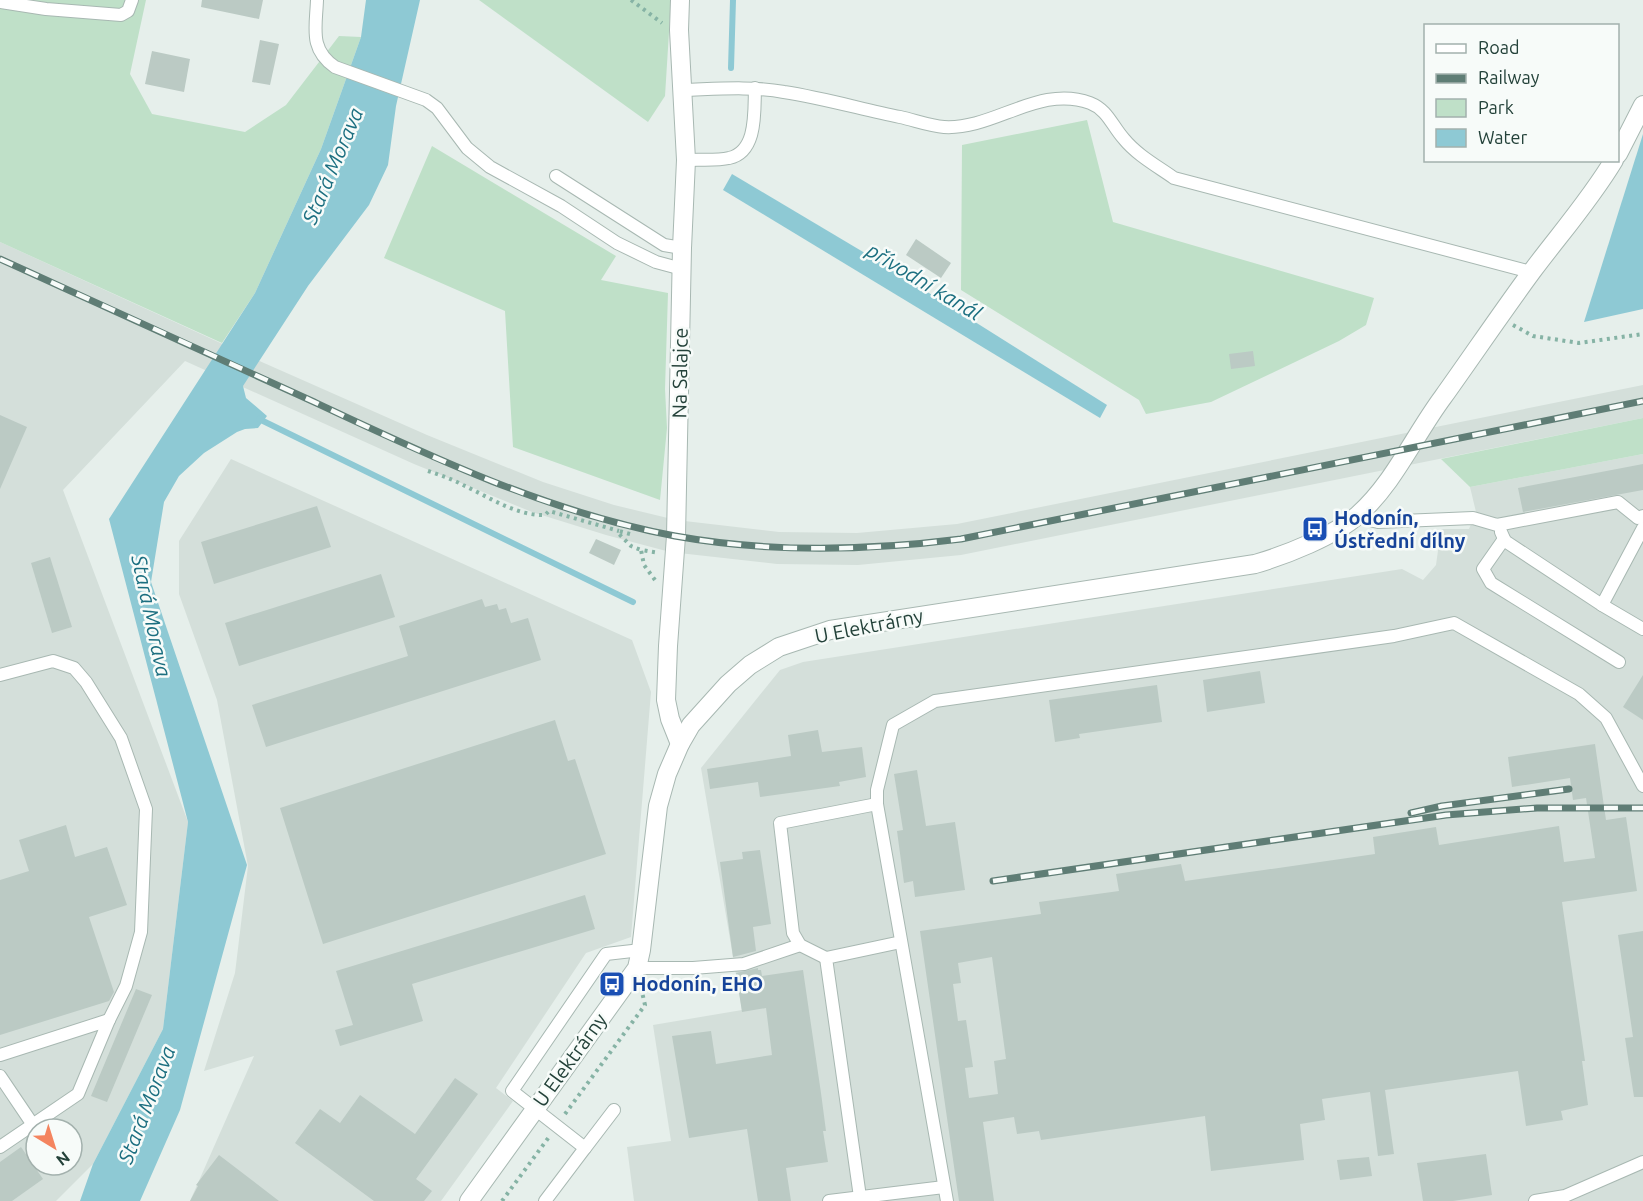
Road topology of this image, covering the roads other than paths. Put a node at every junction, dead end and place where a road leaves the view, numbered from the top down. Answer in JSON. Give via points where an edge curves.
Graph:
{"nodes":[{"id":1,"x":132,"y":0,"type":"edge"},
{"id":2,"x":317,"y":0,"type":"edge"},
{"id":3,"x":680,"y":0,"type":"edge"},
{"id":4,"x":0,"y":2,"type":"edge"},
{"id":5,"x":755,"y":88,"type":"junction"},
{"id":6,"x":684,"y":90,"type":"junction"},
{"id":7,"x":1643,"y":105,"type":"edge"},
{"id":8,"x":1619,"y":150,"type":"edge"},
{"id":9,"x":686,"y":160,"type":"junction"},
{"id":10,"x":1613,"y":162,"type":"edge"},
{"id":11,"x":556,"y":176,"type":"dead end"},
{"id":12,"x":574,"y":187,"type":"junction"},
{"id":13,"x":561,"y":206,"type":"junction"},
{"id":14,"x":682,"y":248,"type":"junction"},
{"id":15,"x":682,"y":269,"type":"junction"},
{"id":16,"x":1531,"y":272,"type":"junction"},
{"id":17,"x":1643,"y":516,"type":"edge"},
{"id":18,"x":1356,"y":517,"type":"junction"},
{"id":19,"x":1497,"y":525,"type":"junction"},
{"id":20,"x":1643,"y":528,"type":"edge"},
{"id":21,"x":1504,"y":539,"type":"junction"},
{"id":22,"x":1602,"y":605,"type":"junction"},
{"id":23,"x":1643,"y":629,"type":"edge"},
{"id":24,"x":1619,"y":662,"type":"dead end"},
{"id":25,"x":0,"y":675,"type":"edge"},
{"id":26,"x":680,"y":744,"type":"junction"},
{"id":27,"x":1643,"y":786,"type":"edge"},
{"id":28,"x":877,"y":804,"type":"junction"},
{"id":29,"x":901,"y":942,"type":"junction"},
{"id":30,"x":800,"y":945,"type":"junction"},
{"id":31,"x":641,"y":950,"type":"junction"},
{"id":32,"x":826,"y":958,"type":"junction"},
{"id":33,"x":637,"y":968,"type":"junction"},
{"id":34,"x":109,"y":1020,"type":"junction"},
{"id":35,"x":0,"y":1055,"type":"edge"},
{"id":36,"x":0,"y":1076,"type":"edge"},
{"id":37,"x":535,"y":1108,"type":"junction"},
{"id":38,"x":614,"y":1110,"type":"dead end"},
{"id":39,"x":28,"y":1117,"type":"edge"},
{"id":40,"x":45,"y":1117,"type":"edge"},
{"id":41,"x":24,"y":1131,"type":"edge"},
{"id":42,"x":0,"y":1147,"type":"edge"},
{"id":43,"x":585,"y":1148,"type":"junction"},
{"id":44,"x":1643,"y":1162,"type":"edge"},
{"id":45,"x":945,"y":1187,"type":"junction"},
{"id":46,"x":860,"y":1197,"type":"junction"},
{"id":47,"x":469,"y":1201,"type":"edge"},
{"id":48,"x":545,"y":1201,"type":"edge"},
{"id":49,"x":829,"y":1201,"type":"edge"},
{"id":50,"x":947,"y":1201,"type":"edge"},
{"id":51,"x":1535,"y":1201,"type":"edge"}],
"edges":[{"from":1,"to":4,"type":"lane","via":[[128,11],[121,15]]},
{"from":2,"to":13,"type":"lane","via":[[317,48],[323,59],[426,100],[437,108],[467,148],[490,167]]},
{"from":3,"to":6,"type":"street","name":"Na Salajce"},
{"from":5,"to":6,"type":"lane"},
{"from":5,"to":9,"type":"lane","via":[[753,131],[745,149],[732,158]]},
{"from":5,"to":16,"type":"lane","via":[[945,127],[981,122],[1036,101],[1089,102],[1111,119],[1139,154],[1174,178]]},
{"from":6,"to":9,"type":"street","name":"Na Salajce"},
{"from":7,"to":8,"type":"street"},
{"from":9,"to":14,"type":"street","name":"Na Salajce"},
{"from":10,"to":16,"type":"street","name":"U Elektrárny"},
{"from":11,"to":12,"type":"lane"},
{"from":12,"to":13,"type":"lane"},
{"from":12,"to":14,"type":"lane","via":[[664,245]]},
{"from":13,"to":15,"type":"lane","via":[[617,243],[656,262]]},
{"from":14,"to":15,"type":"street","name":"Na Salajce"},
{"from":15,"to":26,"type":"street","name":"Na Salajce","via":[[676,536],[666,700]]},
{"from":16,"to":18,"type":"street","name":"U Elektrárny","via":[[1378,496]]},
{"from":17,"to":19,"type":"lane","via":[[1638,518],[1618,502]]},
{"from":18,"to":19,"type":"lane","via":[[1378,522],[1473,518]]},
{"from":18,"to":26,"type":"street","name":"U Elektrárny","via":[[1296,550],[1256,564],[830,630],[779,647],[728,684],[691,725]]},
{"from":19,"to":21,"type":"lane"},
{"from":20,"to":22,"type":"lane"},
{"from":21,"to":22,"type":"lane"},
{"from":21,"to":24,"type":"lane","via":[[1484,569],[1491,583]]},
{"from":22,"to":23,"type":"lane"},
{"from":25,"to":34,"type":"lane","via":[[53,661],[74,668],[121,738],[147,809],[141,932],[126,986]]},
{"from":26,"to":31,"type":"street","name":"U Elektrárny","via":[[658,806]]},
{"from":27,"to":28,"type":"lane","via":[[1606,718],[1579,694],[1454,622],[1395,636],[935,701],[893,725],[876,790]]},
{"from":28,"to":29,"type":"lane"},
{"from":28,"to":30,"type":"lane","via":[[780,823],[793,933]]},
{"from":29,"to":32,"type":"lane"},
{"from":29,"to":45,"type":"lane"},
{"from":30,"to":32,"type":"lane"},
{"from":30,"to":33,"type":"lane","via":[[744,964]]},
{"from":31,"to":33,"type":"street","name":"U Elektrárny"},
{"from":31,"to":37,"type":"lane","via":[[606,954],[512,1091]]},
{"from":32,"to":46,"type":"lane"},
{"from":33,"to":37,"type":"street","name":"U Elektrárny"},
{"from":34,"to":35,"type":"lane"},
{"from":34,"to":40,"type":"lane","via":[[78,1094]]},
{"from":36,"to":39,"type":"lane"},
{"from":37,"to":43,"type":"lane"},
{"from":37,"to":47,"type":"street","name":"U Elektrárny"},
{"from":38,"to":43,"type":"lane"},
{"from":41,"to":42,"type":"lane"},
{"from":43,"to":48,"type":"lane"},
{"from":44,"to":51,"type":"lane","via":[[1565,1197]]},
{"from":45,"to":46,"type":"lane"},
{"from":45,"to":50,"type":"lane"},
{"from":46,"to":49,"type":"lane"}]}
